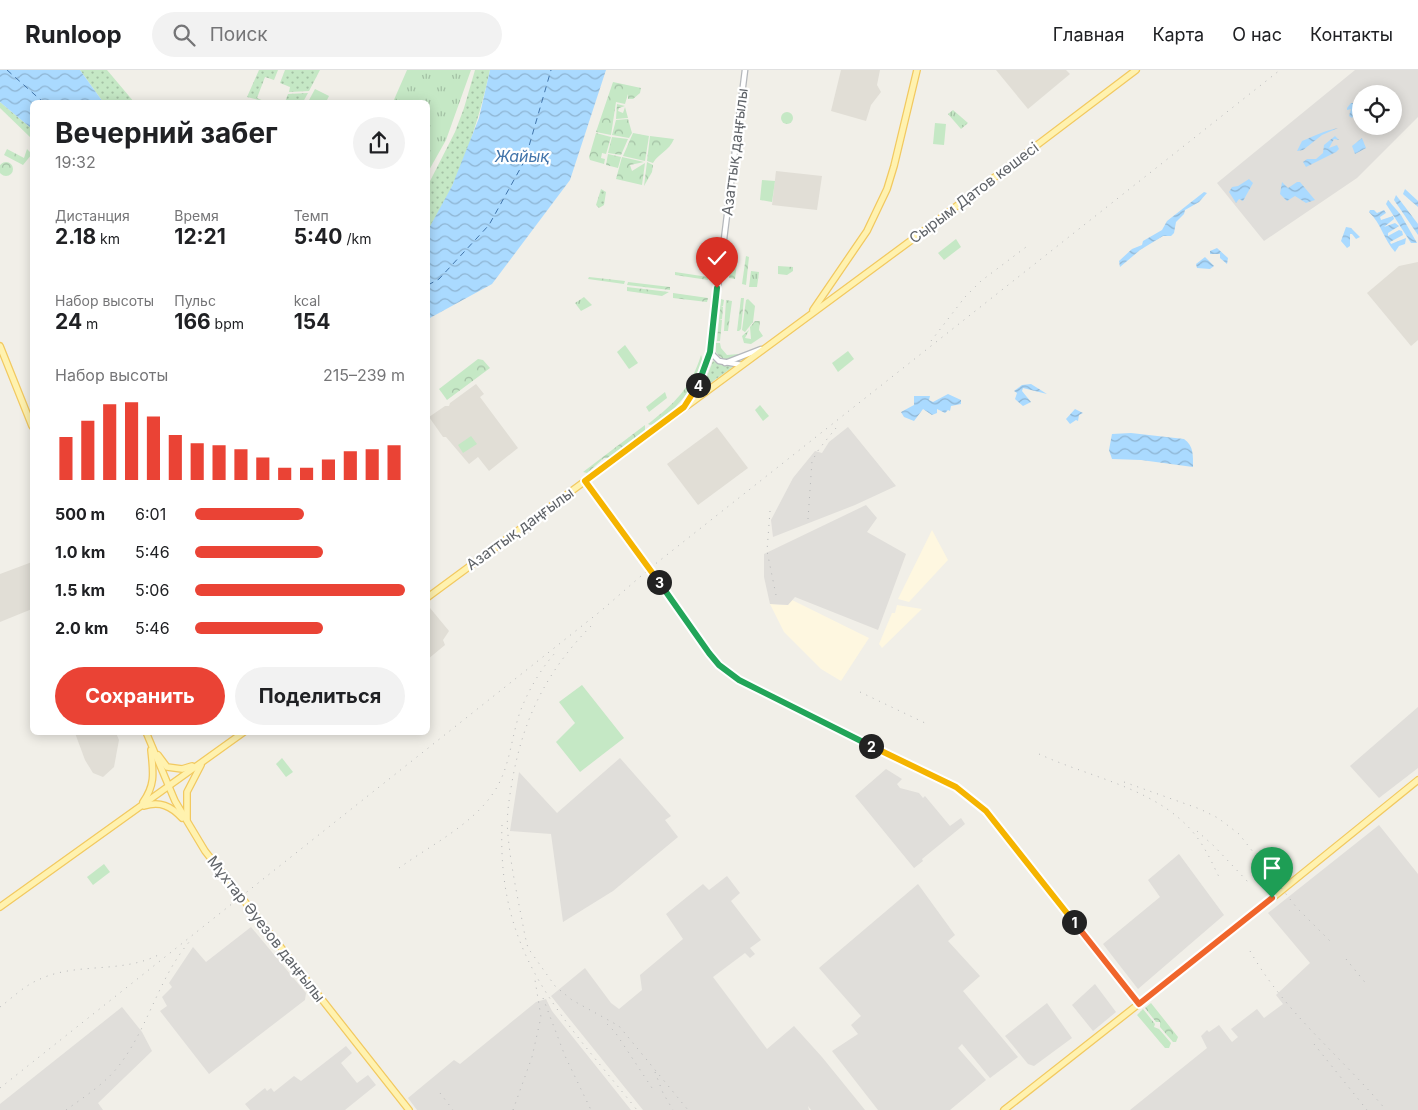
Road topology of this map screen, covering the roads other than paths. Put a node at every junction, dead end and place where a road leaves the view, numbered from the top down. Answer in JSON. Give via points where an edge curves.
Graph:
{"nodes":[{"id":1,"x":745,"y":70,"type":"edge"},
{"id":2,"x":917,"y":70,"type":"edge"},
{"id":3,"x":1136,"y":70,"type":"edge"},
{"id":4,"x":810,"y":314,"type":"junction"},
{"id":5,"x":770,"y":344,"type":"junction"},
{"id":6,"x":0,"y":346,"type":"edge"},
{"id":7,"x":710,"y":352,"type":"junction"},
{"id":8,"x":725,"y":363,"type":"junction"},
{"id":9,"x":742,"y":365,"type":"junction"},
{"id":10,"x":684,"y":407,"type":"junction"},
{"id":11,"x":30,"y":421,"type":"edge"},
{"id":12,"x":585,"y":481,"type":"junction"},
{"id":13,"x":430,"y":596,"type":"edge"},
{"id":14,"x":147,"y":735,"type":"edge"},
{"id":15,"x":240,"y":735,"type":"edge"},
{"id":16,"x":150,"y":742,"type":"junction"},
{"id":17,"x":208,"y":758,"type":"junction"},
{"id":18,"x":1418,"y":780,"type":"edge"},
{"id":19,"x":168,"y":786,"type":"junction"},
{"id":20,"x":136,"y":810,"type":"junction"},
{"id":21,"x":190,"y":827,"type":"junction"},
{"id":22,"x":0,"y":907,"type":"edge"},
{"id":23,"x":1139,"y":1004,"type":"junction"},
{"id":24,"x":409,"y":1110,"type":"edge"},
{"id":25,"x":1004,"y":1110,"type":"edge"}],
"edges":[{"from":1,"to":7,"type":"street","name":"Азаттық даңғылы"},
{"from":2,"to":4,"type":"main road","via":[[887,189],[867,231]]},
{"from":3,"to":4,"type":"main road","name":"Сырым Датов көшесі"},
{"from":4,"to":5,"type":"main road","name":"Сырым Датов көшесі"},
{"from":5,"to":8,"type":"street"},
{"from":5,"to":9,"type":"main road","name":"Сырым Датов көшесі"},
{"from":6,"to":11,"type":"main road"},
{"from":7,"to":8,"type":"street","via":[[715,359]]},
{"from":7,"to":10,"type":"street","name":"Азаттық даңғылы","via":[[704,373]]},
{"from":8,"to":9,"type":"street"},
{"from":9,"to":10,"type":"main road","name":"Азаттық даңғылы"},
{"from":10,"to":12,"type":"main road","name":"Азаттық даңғылы"},
{"from":12,"to":13,"type":"main road","name":"Азаттық даңғылы"},
{"from":12,"to":23,"type":"street","via":[[719,665],[739,680],[956,787],[986,811]]},
{"from":14,"to":16,"type":"main road","name":"Мұхтар Әуезов даңғылы"},
{"from":15,"to":17,"type":"main road"},
{"from":16,"to":17,"type":"main road","via":[[168,767],[182,769]]},
{"from":16,"to":19,"type":"main road","name":"Мұхтар Әуезов даңғылы"},
{"from":16,"to":20,"type":"main road","via":[[154,777],[149,794]]},
{"from":17,"to":19,"type":"main road"},
{"from":17,"to":21,"type":"main road","via":[[196,772],[187,792],[186,810]]},
{"from":18,"to":23,"type":"main road"},
{"from":19,"to":20,"type":"main road"},
{"from":19,"to":21,"type":"main road","name":"Мұхтар Әуезов даңғылы"},
{"from":20,"to":21,"type":"main road","via":[[152,804],[164,804]]},
{"from":20,"to":22,"type":"main road"},
{"from":21,"to":24,"type":"main road","name":"Мұхтар Әуезов даңғылы","via":[[240,896]]},
{"from":23,"to":25,"type":"main road"}]}
